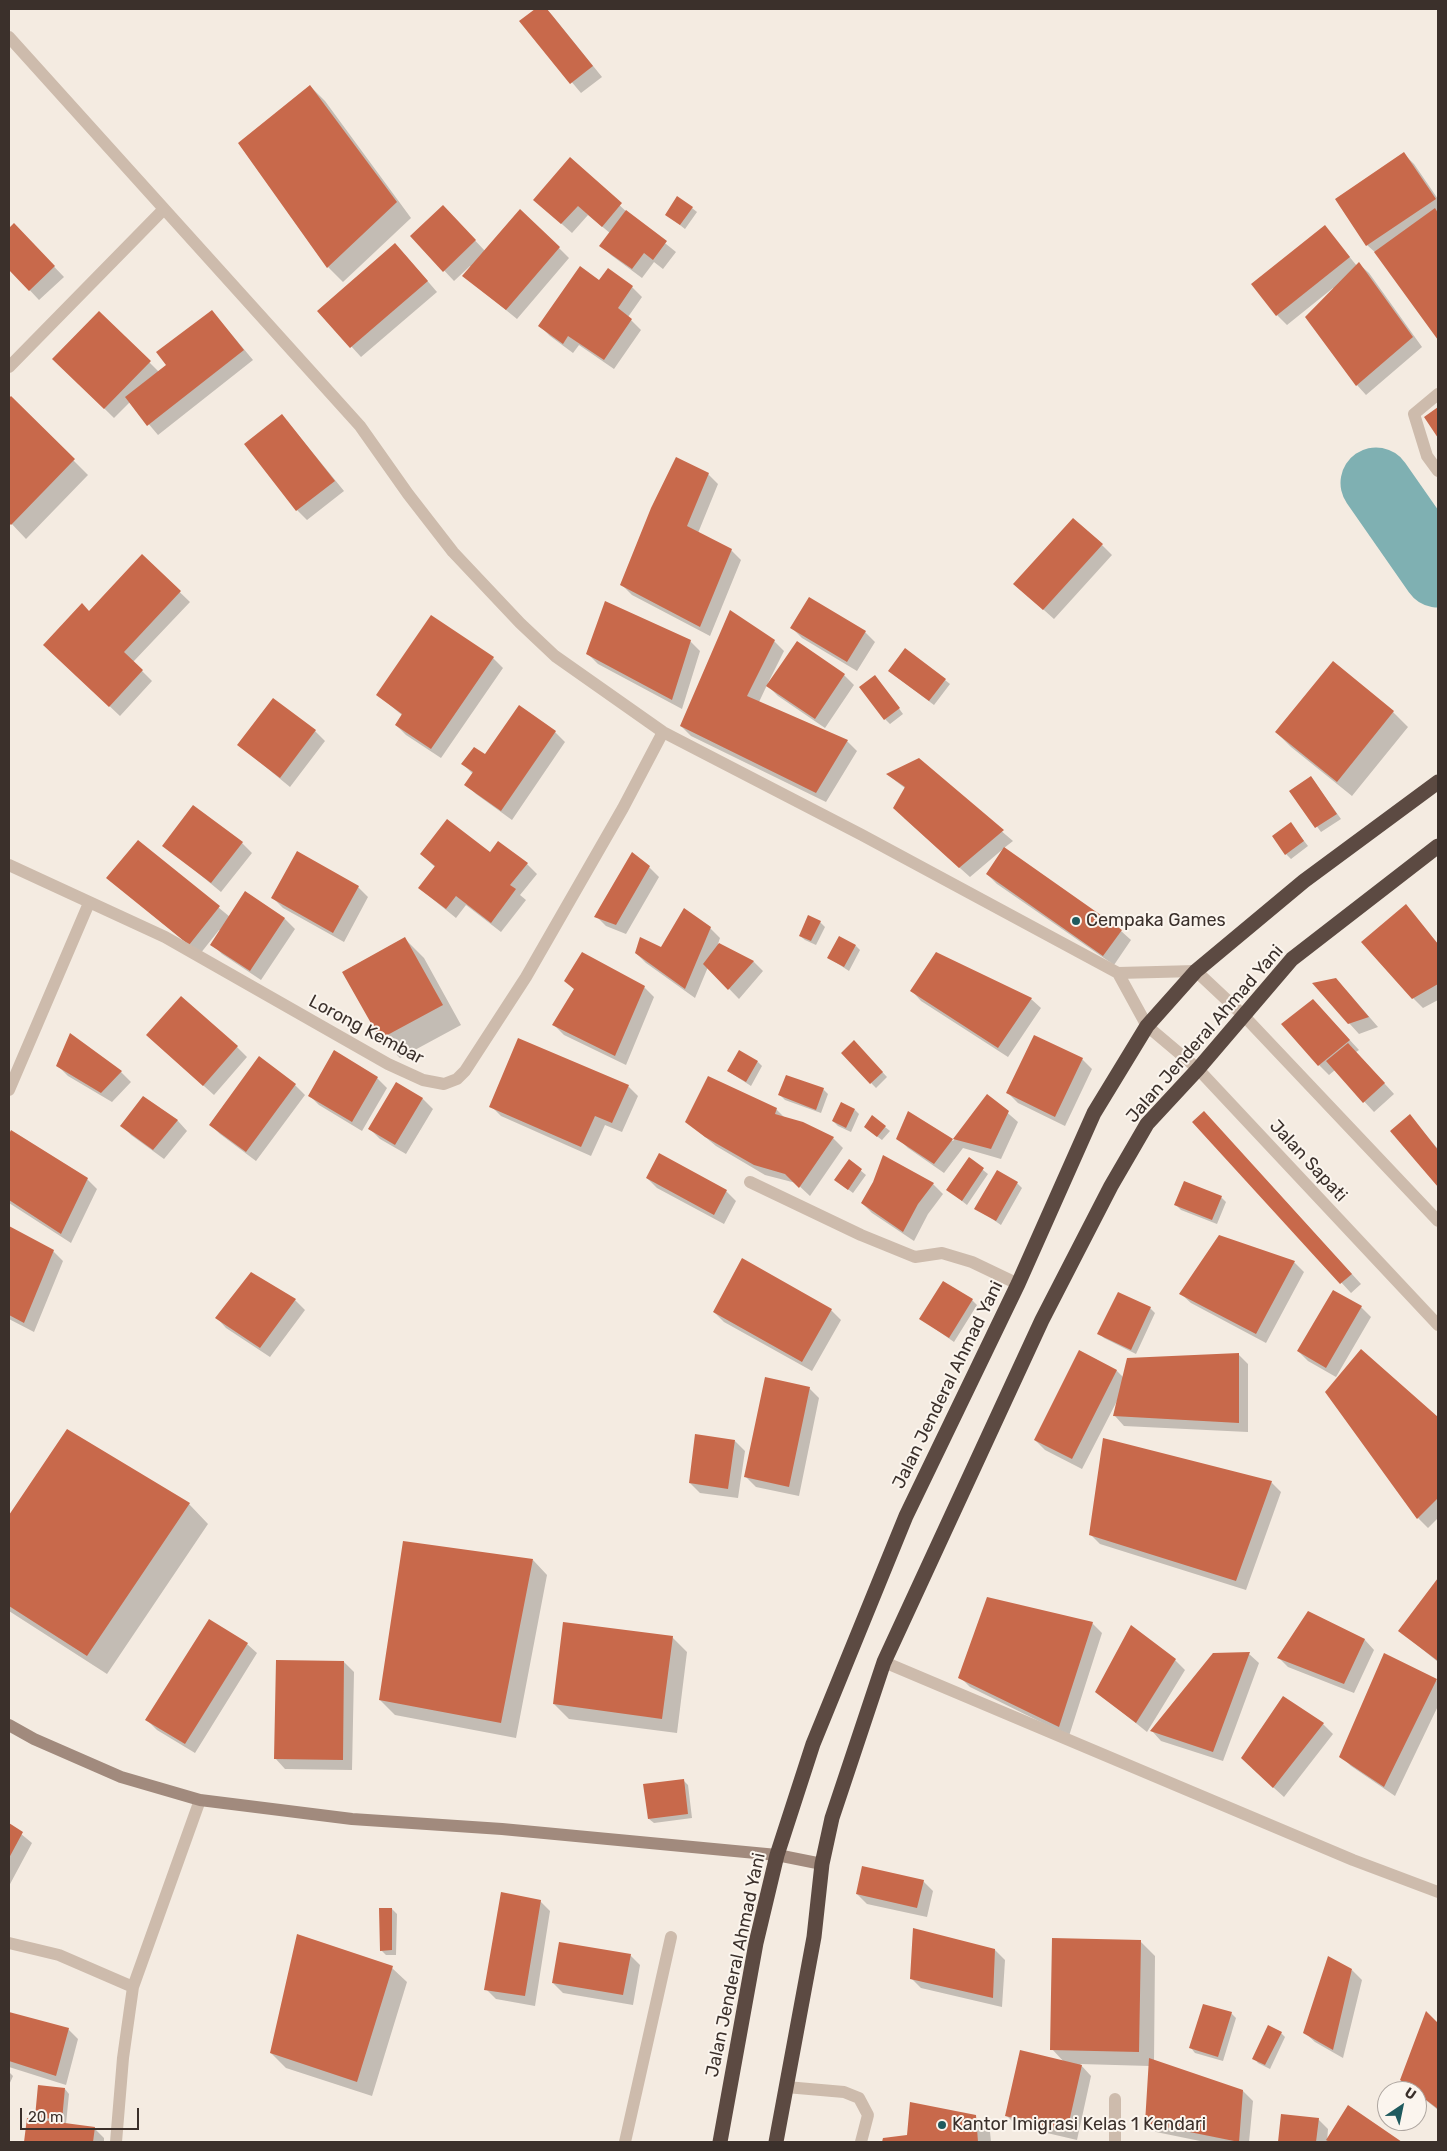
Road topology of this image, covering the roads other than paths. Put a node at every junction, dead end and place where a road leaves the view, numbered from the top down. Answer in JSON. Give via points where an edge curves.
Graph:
{"nodes":[{"id":1,"x":9,"y":37,"type":"edge"},
{"id":2,"x":164,"y":209,"type":"junction"},
{"id":3,"x":9,"y":367,"type":"edge"},
{"id":4,"x":1438,"y":394,"type":"edge"},
{"id":5,"x":1438,"y":471,"type":"edge"},
{"id":6,"x":663,"y":732,"type":"junction"},
{"id":7,"x":1438,"y":782,"type":"edge"},
{"id":8,"x":1438,"y":846,"type":"edge"},
{"id":9,"x":9,"y":865,"type":"edge"},
{"id":10,"x":90,"y":904,"type":"junction"},
{"id":11,"x":1196,"y":971,"type":"junction"},
{"id":12,"x":1118,"y":973,"type":"junction"},
{"id":13,"x":1244,"y":1016,"type":"junction"},
{"id":14,"x":1147,"y":1026,"type":"junction"},
{"id":15,"x":1198,"y":1069,"type":"junction"},
{"id":16,"x":9,"y":1090,"type":"edge"},
{"id":17,"x":750,"y":1182,"type":"dead end"},
{"id":18,"x":1438,"y":1221,"type":"edge"},
{"id":19,"x":1018,"y":1284,"type":"junction"},
{"id":20,"x":1438,"y":1325,"type":"edge"},
{"id":21,"x":884,"y":1662,"type":"junction"},
{"id":22,"x":9,"y":1725,"type":"edge"},
{"id":23,"x":200,"y":1800,"type":"junction"},
{"id":24,"x":777,"y":1855,"type":"junction"},
{"id":25,"x":822,"y":1864,"type":"junction"},
{"id":26,"x":1438,"y":1892,"type":"edge"},
{"id":27,"x":671,"y":1937,"type":"dead end"},
{"id":28,"x":9,"y":1943,"type":"edge"},
{"id":29,"x":134,"y":1987,"type":"junction"},
{"id":30,"x":786,"y":2087,"type":"junction"},
{"id":31,"x":1115,"y":2099,"type":"dead end"},
{"id":32,"x":116,"y":2142,"type":"edge"},
{"id":33,"x":625,"y":2142,"type":"edge"},
{"id":34,"x":720,"y":2142,"type":"edge"},
{"id":35,"x":776,"y":2142,"type":"edge"},
{"id":36,"x":861,"y":2142,"type":"edge"},
{"id":37,"x":1114,"y":2142,"type":"edge"}],
"edges":[{"from":1,"to":2,"type":"street"},
{"from":2,"to":3,"type":"street"},
{"from":2,"to":6,"type":"street","via":[[360,426],[453,552],[520,623],[555,656]]},
{"from":4,"to":5,"type":"street","via":[[1414,414],[1427,456]]},
{"from":6,"to":10,"type":"street","name":"Lorong Kembar","via":[[526,977],[465,1071],[457,1079],[444,1084],[423,1080],[388,1064],[165,937]]},
{"from":6,"to":12,"type":"street"},
{"from":7,"to":11,"type":"highway","name":"Jalan Jenderal Ahmad Yani","via":[[1304,880]]},
{"from":8,"to":13,"type":"highway","name":"Jalan Jenderal Ahmad Yani","via":[[1292,959]]},
{"from":9,"to":10,"type":"street","name":"Lorong Kembar"},
{"from":10,"to":16,"type":"street"},
{"from":11,"to":12,"type":"street"},
{"from":11,"to":13,"type":"street"},
{"from":11,"to":14,"type":"highway","name":"Jalan Jenderal Ahmad Yani"},
{"from":12,"to":14,"type":"street"},
{"from":13,"to":15,"type":"highway","name":"Jalan Jenderal Ahmad Yani"},
{"from":13,"to":18,"type":"street"},
{"from":14,"to":15,"type":"street","name":"Jalan Sapati"},
{"from":14,"to":19,"type":"highway","name":"Jalan Jenderal Ahmad Yani","via":[[1094,1113]]},
{"from":15,"to":20,"type":"street","name":"Jalan Sapati"},
{"from":15,"to":21,"type":"highway","name":"Jalan Jenderal Ahmad Yani","via":[[1147,1124],[1110,1186],[1042,1320]]},
{"from":17,"to":19,"type":"street","via":[[915,1257],[942,1253],[972,1262]]},
{"from":19,"to":24,"type":"highway","name":"Jalan Jenderal Ahmad Yani","via":[[906,1516],[813,1744]]},
{"from":21,"to":25,"type":"highway","name":"Jalan Jenderal Ahmad Yani","via":[[832,1818]]},
{"from":21,"to":26,"type":"street","via":[[1353,1860]]},
{"from":22,"to":23,"type":"street","via":[[121,1777]]},
{"from":23,"to":24,"type":"street","via":[[352,1819],[502,1829]]},
{"from":23,"to":29,"type":"street"},
{"from":24,"to":25,"type":"street"},
{"from":24,"to":34,"type":"highway","name":"Jalan Jenderal Ahmad Yani","via":[[756,1943]]},
{"from":25,"to":30,"type":"highway","name":"Jalan Jenderal Ahmad Yani","via":[[814,1937]]},
{"from":27,"to":33,"type":"street"},
{"from":28,"to":29,"type":"street","via":[[59,1956]]},
{"from":29,"to":32,"type":"street","via":[[123,2058]]},
{"from":30,"to":35,"type":"highway","name":"Jalan Jenderal Ahmad Yani"},
{"from":30,"to":36,"type":"street","via":[[844,2092],[859,2098],[868,2115]]},
{"from":31,"to":37,"type":"street"}]}
